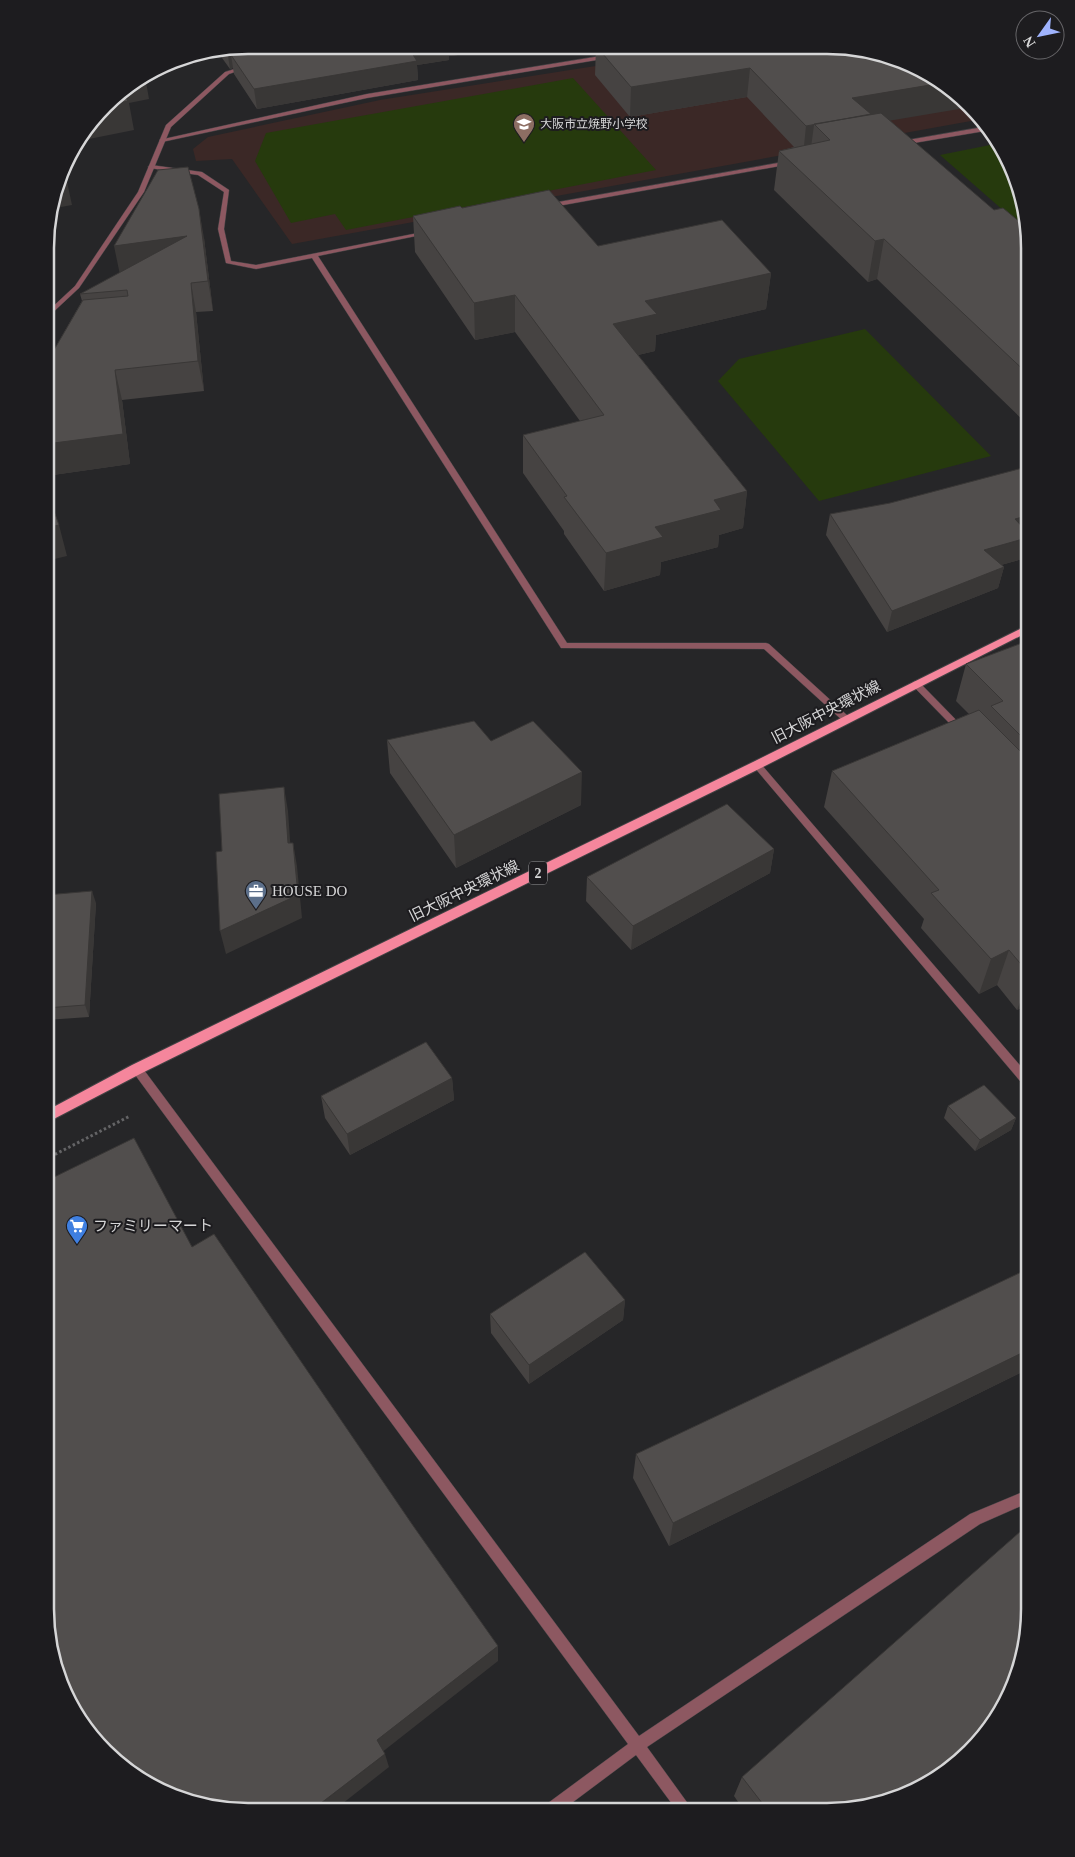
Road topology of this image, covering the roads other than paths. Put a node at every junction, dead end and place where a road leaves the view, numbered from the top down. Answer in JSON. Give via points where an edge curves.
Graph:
{"nodes":[{"id":1,"x":619,"y":55,"type":"edge"},
{"id":2,"x":254,"y":65,"type":"edge"},
{"id":3,"x":981,"y":129,"type":"edge"},
{"id":4,"x":162,"y":140,"type":"junction"},
{"id":5,"x":891,"y":145,"type":"edge"},
{"id":6,"x":793,"y":162,"type":"edge"},
{"id":7,"x":151,"y":167,"type":"junction"},
{"id":8,"x":538,"y":208,"type":"edge"},
{"id":9,"x":431,"y":231,"type":"edge"},
{"id":10,"x":314,"y":256,"type":"junction"},
{"id":11,"x":54,"y":309,"type":"edge"},
{"id":12,"x":1021,"y":632,"type":"edge"},
{"id":13,"x":916,"y":684,"type":"junction"},
{"id":14,"x":846,"y":719,"type":"junction"},
{"id":15,"x":969,"y":739,"type":"edge"},
{"id":16,"x":757,"y":765,"type":"junction"},
{"id":17,"x":137,"y":1070,"type":"junction"},
{"id":18,"x":1021,"y":1074,"type":"edge"},
{"id":19,"x":54,"y":1113,"type":"edge"},
{"id":20,"x":1021,"y":1499,"type":"edge"},
{"id":21,"x":638,"y":1745,"type":"junction"},
{"id":22,"x":560,"y":1803,"type":"edge"},
{"id":23,"x":680,"y":1803,"type":"edge"}],
"edges":[{"from":1,"to":4,"type":"street","via":[[368,96]]},
{"from":2,"to":4,"type":"street","via":[[227,74],[168,126]]},
{"from":3,"to":5,"type":"street"},
{"from":4,"to":7,"type":"street"},
{"from":6,"to":8,"type":"street"},
{"from":7,"to":10,"type":"street","via":[[200,173],[228,191],[222,229],[228,262],[256,267]]},
{"from":7,"to":11,"type":"street","via":[[141,192],[78,287]]},
{"from":9,"to":10,"type":"street"},
{"from":10,"to":14,"type":"street","via":[[564,646],[766,646]]},
{"from":12,"to":13,"type":"main road","name":"旧大阪中央環状線","number":"2"},
{"from":13,"to":14,"type":"main road","name":"旧大阪中央環状線","number":"2"},
{"from":13,"to":15,"type":"street"},
{"from":14,"to":16,"type":"main road","name":"旧大阪中央環状線","number":"2"},
{"from":16,"to":17,"type":"main road","name":"旧大阪中央環状線","number":"2"},
{"from":16,"to":18,"type":"street"},
{"from":17,"to":19,"type":"main road","name":"旧大阪中央環状線","number":"2"},
{"from":17,"to":21,"type":"street"},
{"from":20,"to":21,"type":"street","via":[[975,1519]]},
{"from":21,"to":22,"type":"street"},
{"from":21,"to":23,"type":"street"}]}
